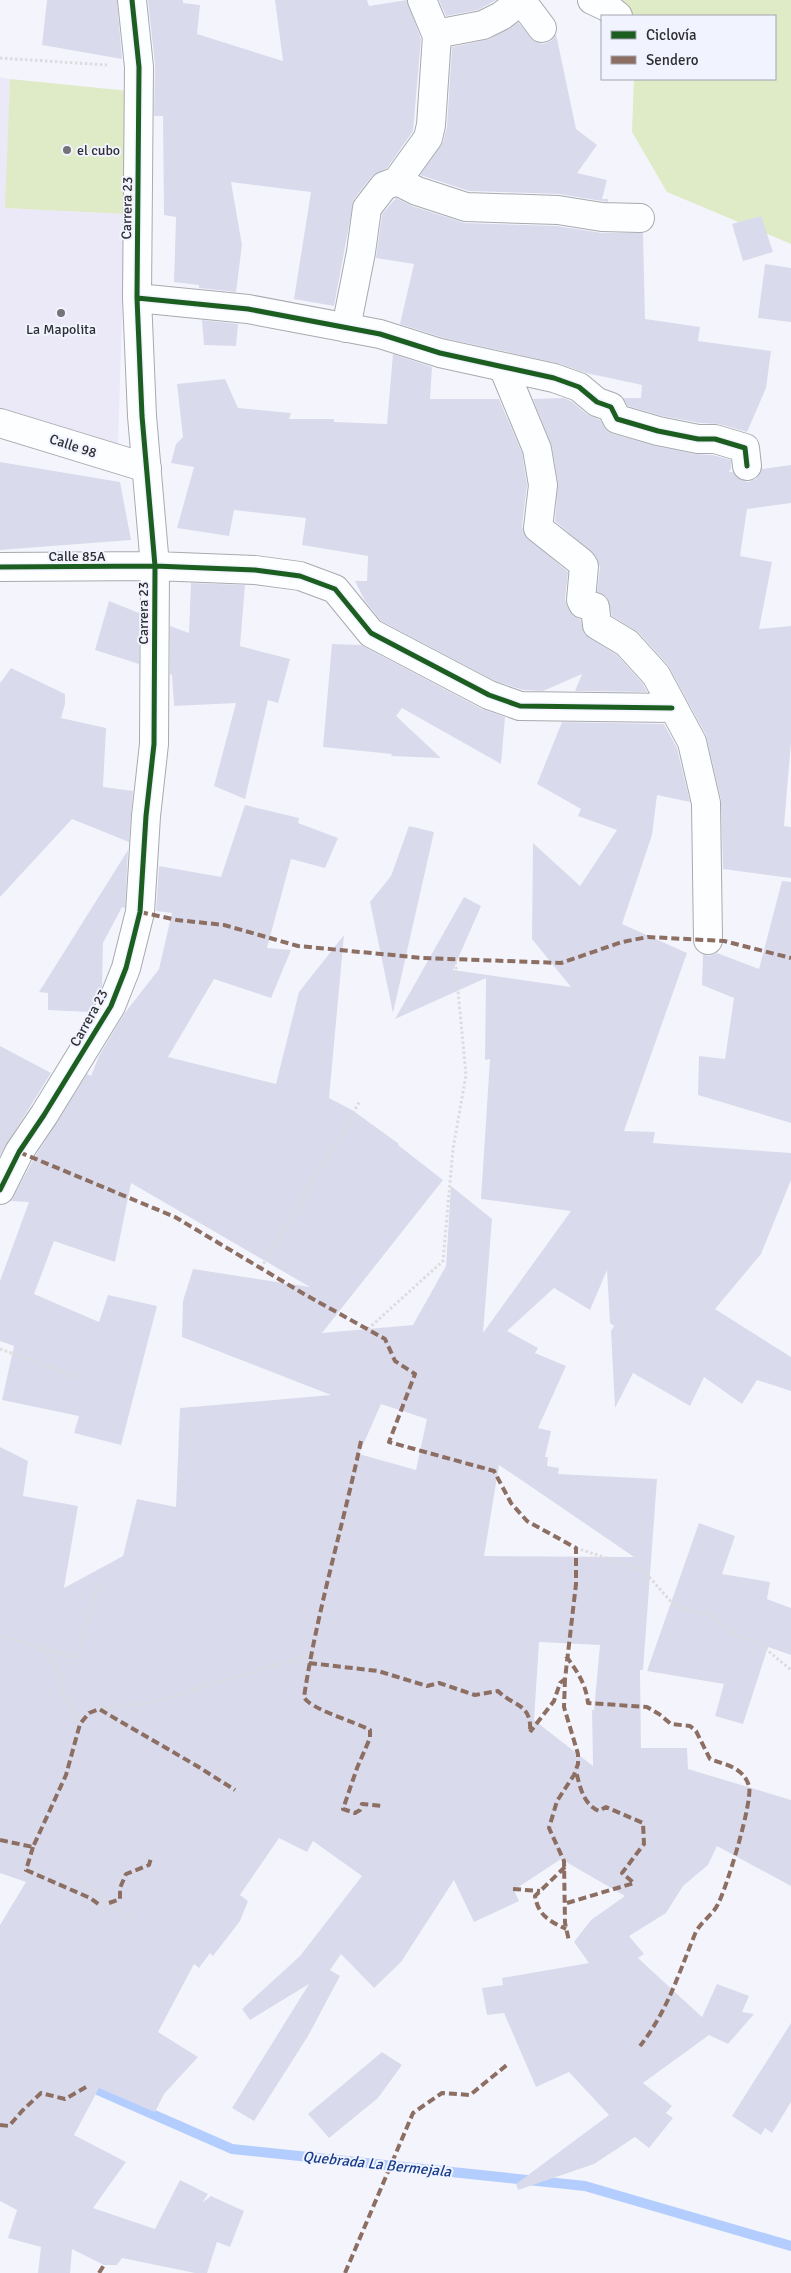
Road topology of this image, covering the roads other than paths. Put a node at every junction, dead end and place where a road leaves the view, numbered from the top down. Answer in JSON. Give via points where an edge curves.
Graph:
{"nodes":[{"id":1,"x":132,"y":0,"type":"edge"},
{"id":2,"x":422,"y":0,"type":"edge"},
{"id":3,"x":522,"y":0,"type":"edge"},
{"id":4,"x":592,"y":0,"type":"edge"},
{"id":5,"x":617,"y":15,"type":"edge"},
{"id":6,"x":542,"y":28,"type":"dead end"},
{"id":7,"x":436,"y":34,"type":"junction"},
{"id":8,"x":397,"y":181,"type":"junction"},
{"id":9,"x":640,"y":218,"type":"dead end"},
{"id":10,"x":137,"y":298,"type":"junction"},
{"id":11,"x":346,"y":328,"type":"junction"},
{"id":12,"x":503,"y":367,"type":"junction"},
{"id":13,"x":0,"y":423,"type":"edge"},
{"id":14,"x":747,"y":466,"type":"dead end"},
{"id":15,"x":147,"y":468,"type":"junction"},
{"id":16,"x":155,"y":566,"type":"junction"},
{"id":17,"x":0,"y":567,"type":"edge"},
{"id":18,"x":672,"y":708,"type":"junction"},
{"id":19,"x":708,"y":940,"type":"dead end"},
{"id":20,"x":0,"y":1190,"type":"edge"}],
"edges":[{"from":1,"to":10,"type":"street","name":"Carrera 23","via":[[139,67]]},
{"from":2,"to":7,"type":"street"},
{"from":3,"to":6,"type":"street"},
{"from":3,"to":7,"type":"street","via":[[483,25]]},
{"from":4,"to":5,"type":"street"},
{"from":7,"to":8,"type":"street","via":[[430,132]]},
{"from":8,"to":9,"type":"street","via":[[417,192],[466,207],[558,210],[602,217]]},
{"from":8,"to":11,"type":"street","via":[[384,186],[367,208]]},
{"from":10,"to":11,"type":"street","via":[[248,309]]},
{"from":10,"to":15,"type":"street","name":"Carrera 23"},
{"from":11,"to":12,"type":"street"},
{"from":12,"to":14,"type":"street","via":[[579,387],[597,402],[611,407],[617,419],[658,431],[715,439],[745,448]]},
{"from":12,"to":18,"type":"street","via":[[537,449],[543,485],[538,528],[584,566],[583,604],[595,607],[597,624],[627,643],[656,675]]},
{"from":13,"to":15,"type":"street","name":"Calle 98"},
{"from":15,"to":16,"type":"street","name":"Carrera 23"},
{"from":16,"to":17,"type":"street","name":"Calle 85A"},
{"from":16,"to":18,"type":"street","name":"Calle 85A","via":[[255,570],[300,576],[336,589],[372,633],[489,695],[520,706]]},
{"from":16,"to":20,"type":"street","name":"Carrera 23","via":[[154,744],[138,921],[126,968],[111,1006],[19,1152]]},
{"from":18,"to":19,"type":"street","via":[[692,742],[706,803]]}]}
